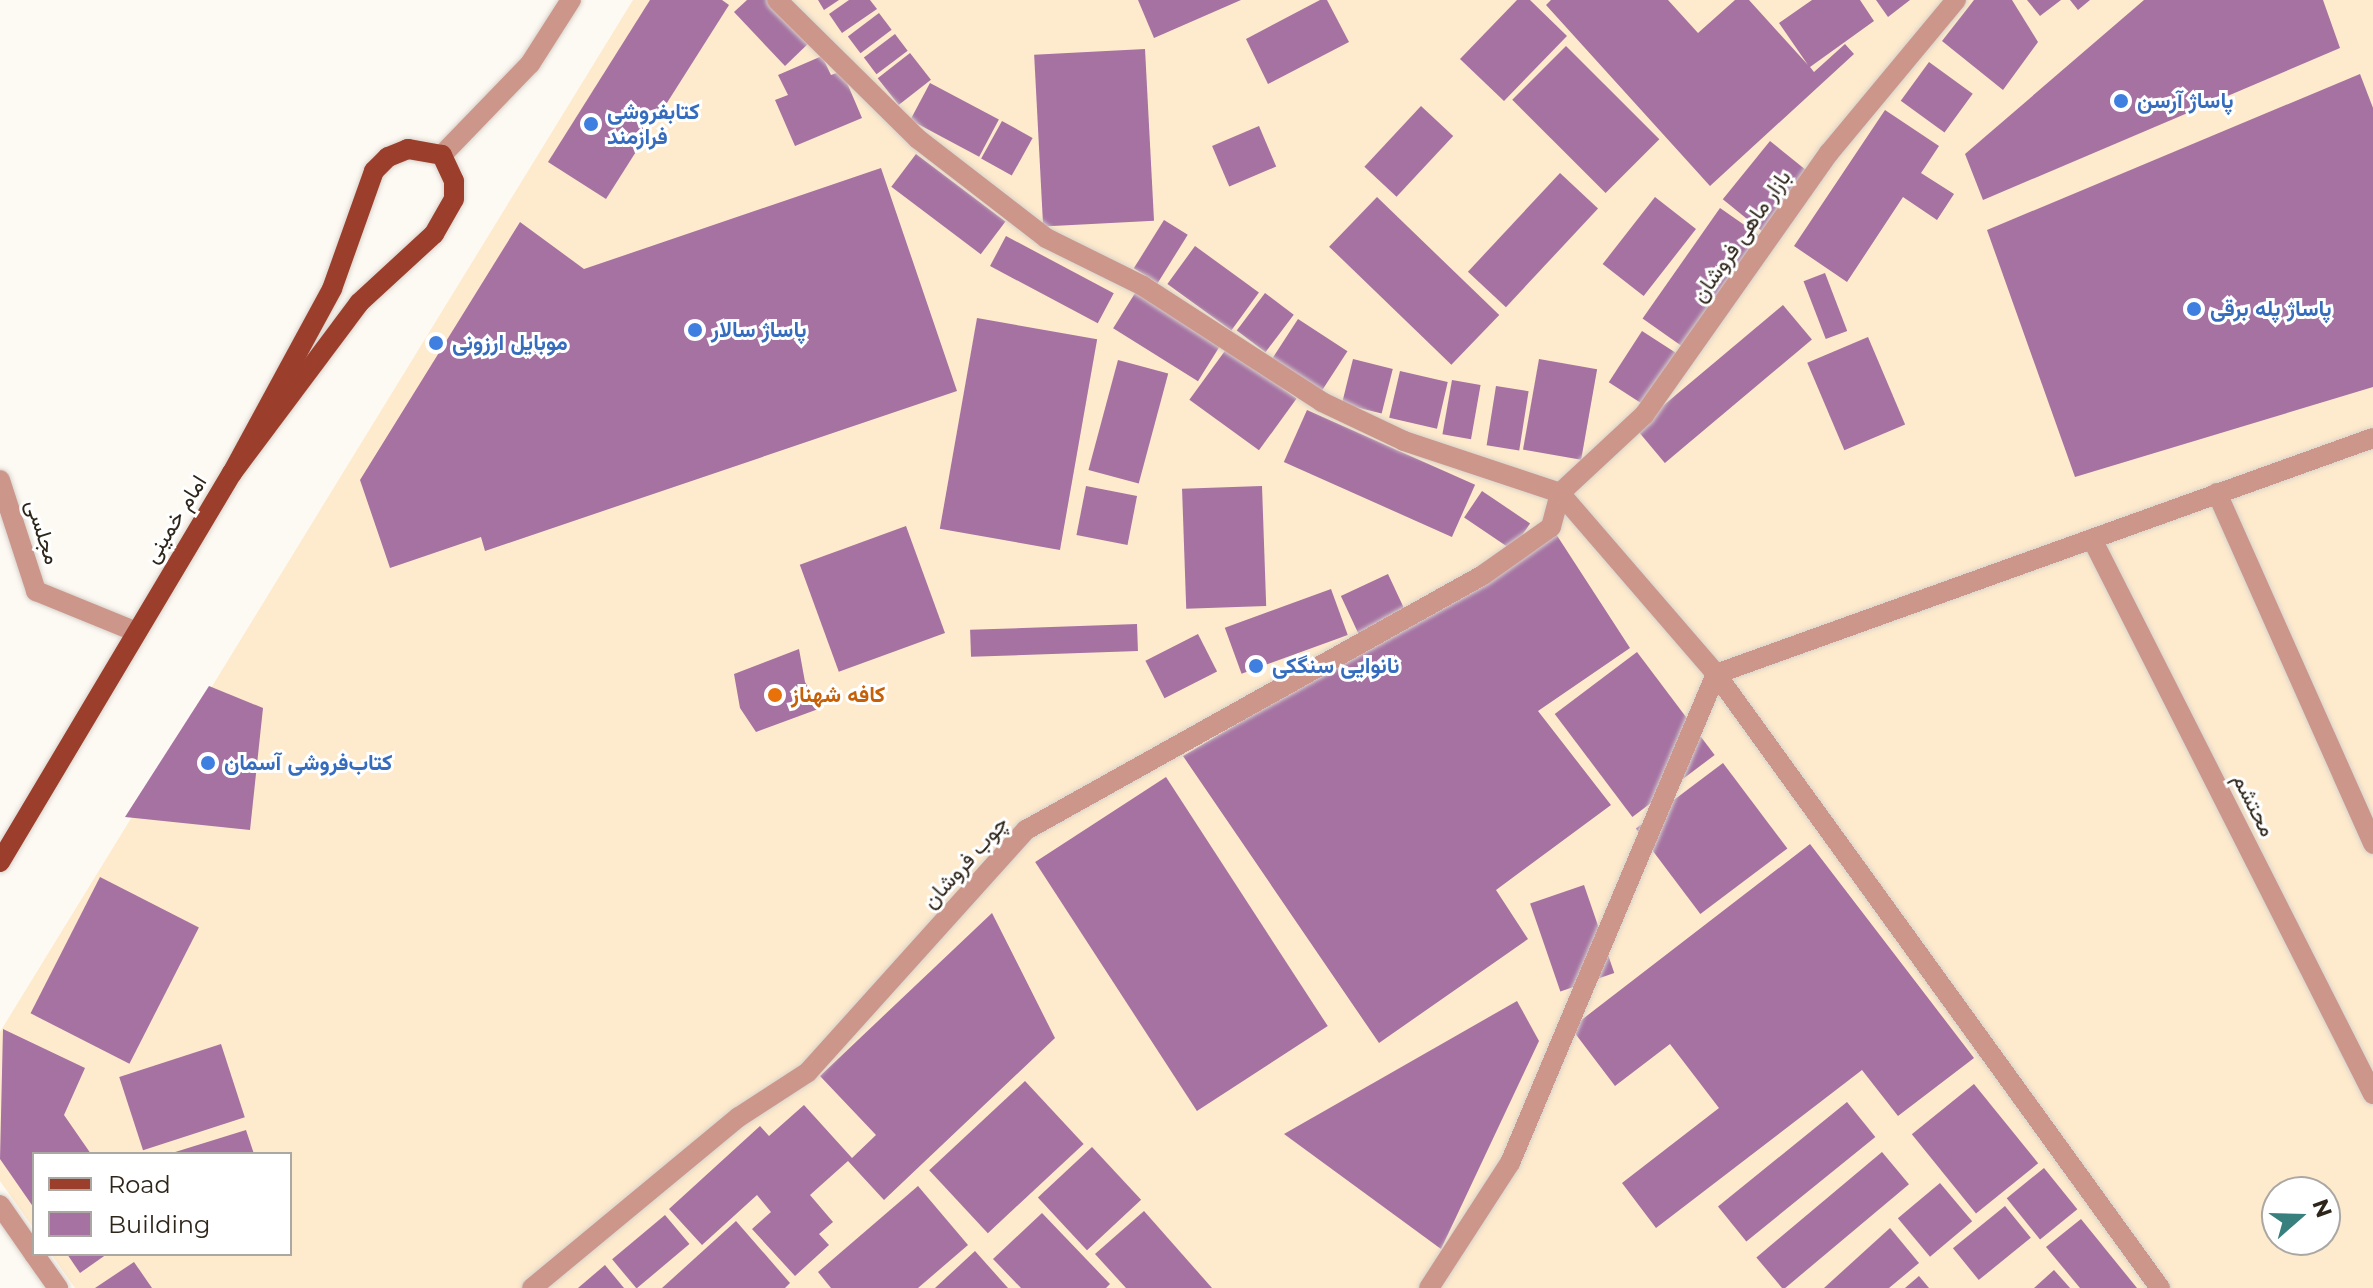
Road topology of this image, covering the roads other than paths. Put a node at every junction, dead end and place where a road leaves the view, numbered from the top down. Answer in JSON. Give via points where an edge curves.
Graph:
{"nodes":[{"id":1,"x":571,"y":0,"type":"edge"},
{"id":2,"x":777,"y":0,"type":"edge"},
{"id":3,"x":1956,"y":0,"type":"edge"},
{"id":4,"x":442,"y":155,"type":"junction"},
{"id":5,"x":2373,"y":438,"type":"edge"},
{"id":6,"x":232,"y":473,"type":"junction"},
{"id":7,"x":0,"y":480,"type":"edge"},
{"id":8,"x":1560,"y":493,"type":"junction"},
{"id":9,"x":2217,"y":493,"type":"junction"},
{"id":10,"x":2092,"y":539,"type":"junction"},
{"id":11,"x":134,"y":631,"type":"junction"},
{"id":12,"x":1716,"y":674,"type":"junction"},
{"id":13,"x":2373,"y":844,"type":"edge"},
{"id":14,"x":0,"y":862,"type":"edge"},
{"id":15,"x":2373,"y":1094,"type":"edge"},
{"id":16,"x":0,"y":1205,"type":"edge"},
{"id":17,"x":32,"y":1251,"type":"edge"},
{"id":18,"x":35,"y":1256,"type":"edge"},
{"id":19,"x":58,"y":1288,"type":"edge"},
{"id":20,"x":532,"y":1288,"type":"edge"},
{"id":21,"x":1429,"y":1288,"type":"edge"},
{"id":22,"x":2160,"y":1288,"type":"edge"}],
"edges":[{"from":1,"to":4,"type":"street","via":[[530,64]]},
{"from":2,"to":8,"type":"street","via":[[918,139],[1046,238],[1143,286],[1322,402],[1404,441]]},
{"from":3,"to":8,"type":"street","name":"بازار ماهی فروشان","via":[[1829,153],[1644,415]]},
{"from":4,"to":6,"type":"main road","name":"امام خمینی","via":[[454,181],[454,199],[434,234],[359,303]]},
{"from":4,"to":6,"type":"main road","via":[[408,149],[388,157],[374,171],[332,289]]},
{"from":5,"to":9,"type":"street"},
{"from":6,"to":11,"type":"main road","name":"امام خمینی"},
{"from":7,"to":11,"type":"street","name":"مجلسی","via":[[36,591]]},
{"from":8,"to":12,"type":"street"},
{"from":8,"to":20,"type":"street","name":"چوب فروشان","via":[[1551,527],[1483,575],[1026,830],[808,1072],[739,1117]]},
{"from":9,"to":10,"type":"street"},
{"from":9,"to":13,"type":"street"},
{"from":10,"to":12,"type":"street"},
{"from":10,"to":15,"type":"street","name":"محتشم"},
{"from":11,"to":14,"type":"main road","name":"امام خمینی"},
{"from":12,"to":21,"type":"street","via":[[1510,1163]]},
{"from":12,"to":22,"type":"street"},
{"from":16,"to":17,"type":"street"},
{"from":18,"to":19,"type":"street"}]}
